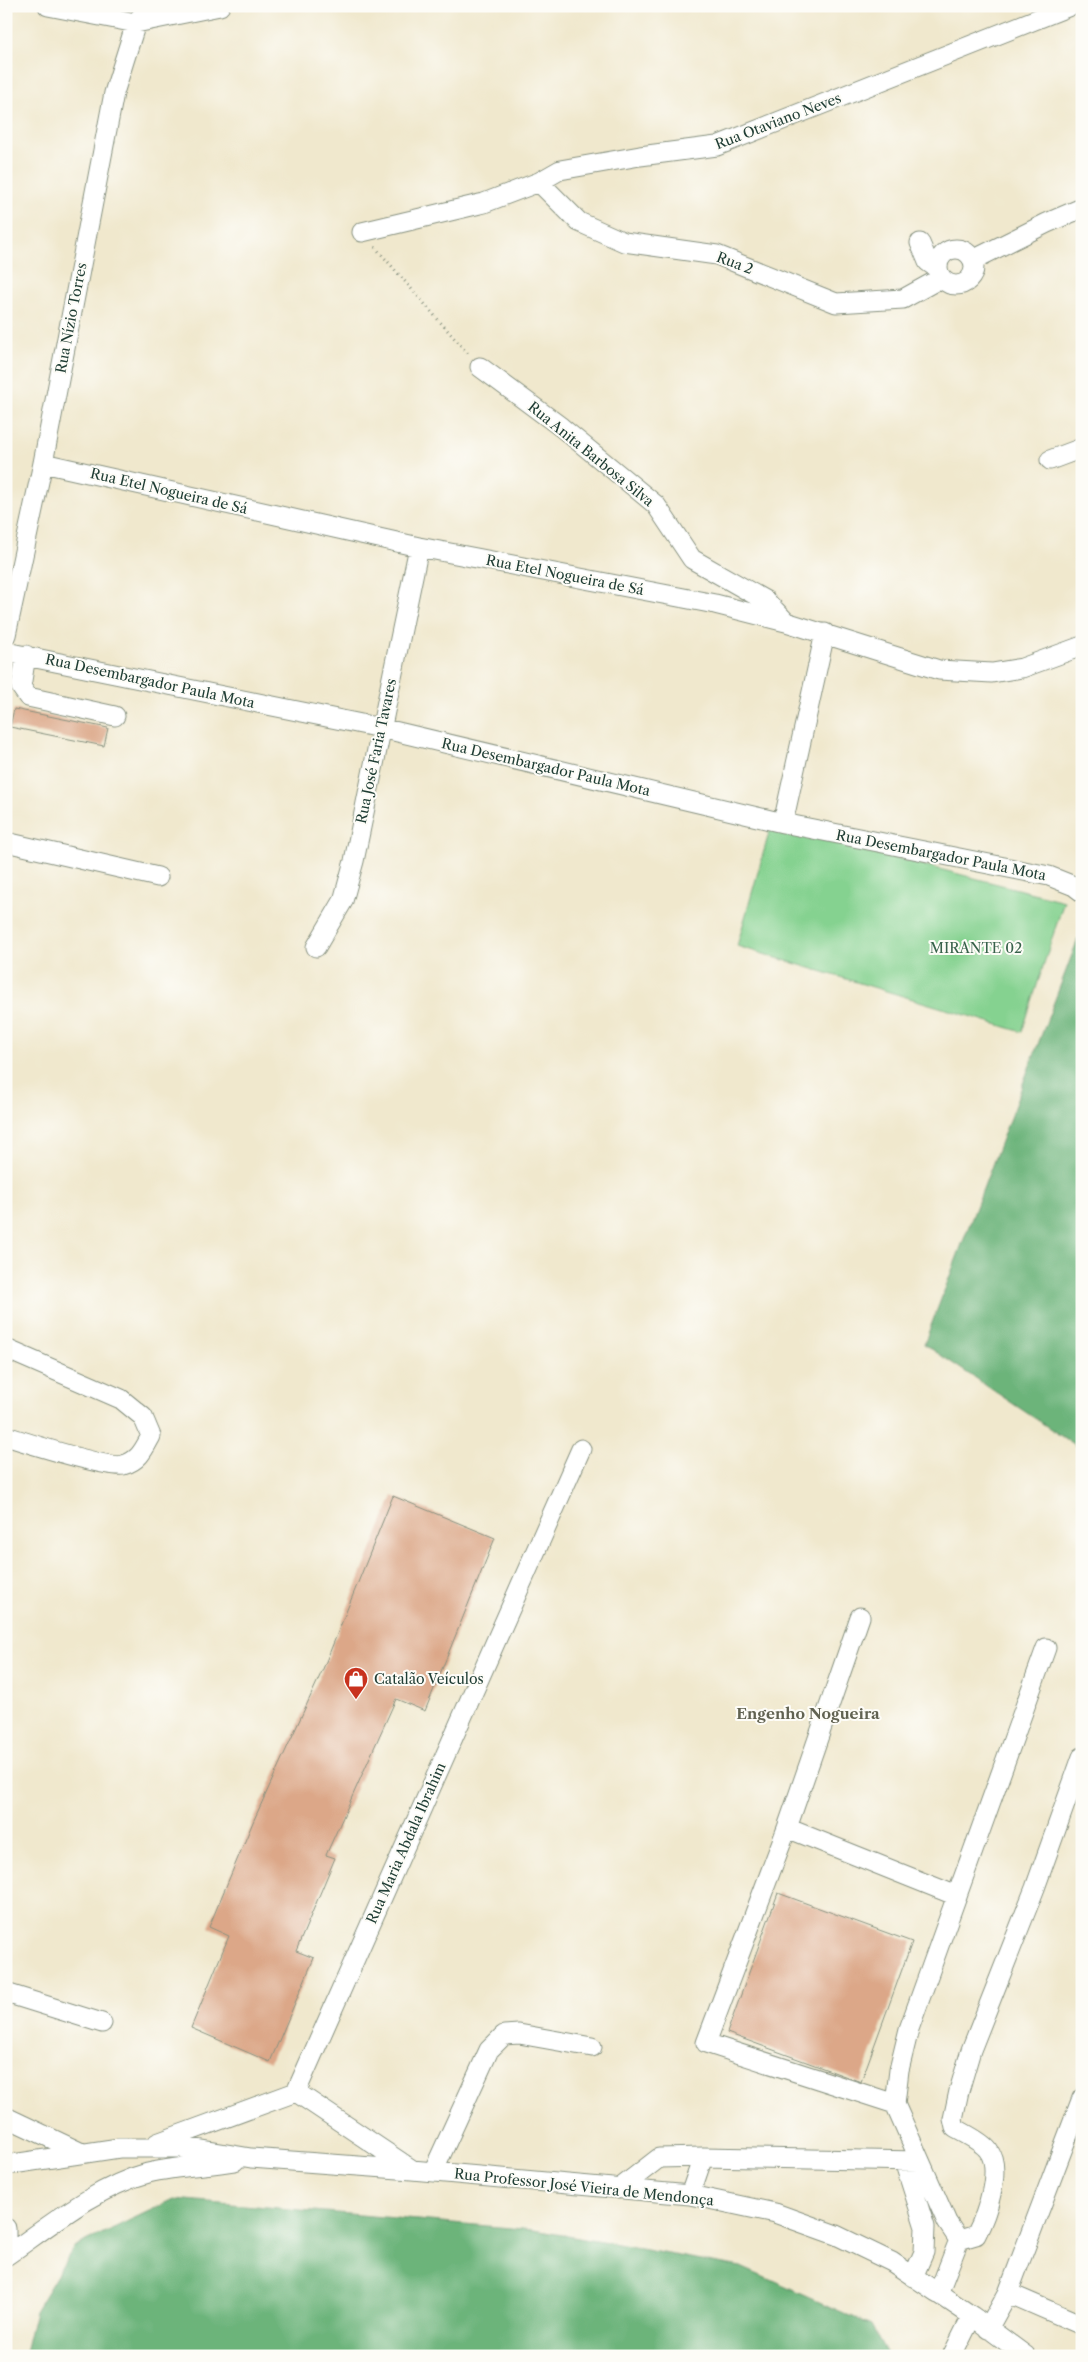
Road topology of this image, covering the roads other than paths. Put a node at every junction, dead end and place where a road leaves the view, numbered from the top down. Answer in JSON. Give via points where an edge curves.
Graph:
{"nodes":[{"id":1,"x":48,"y":6,"type":"edge"},
{"id":2,"x":149,"y":6,"type":"edge"},
{"id":3,"x":220,"y":6,"type":"edge"},
{"id":4,"x":1070,"y":6,"type":"edge"},
{"id":5,"x":136,"y":24,"type":"junction"},
{"id":6,"x":539,"y":182,"type":"junction"},
{"id":7,"x":1082,"y":208,"type":"edge"},
{"id":8,"x":362,"y":232,"type":"road end"},
{"id":9,"x":920,"y":243,"type":"dead end"},
{"id":10,"x":973,"y":260,"type":"junction"},
{"id":11,"x":940,"y":274,"type":"junction"},
{"id":12,"x":480,"y":367,"type":"road end"},
{"id":13,"x":1082,"y":448,"type":"edge"},
{"id":14,"x":1050,"y":460,"type":"dead end"},
{"id":15,"x":43,"y":463,"type":"junction"},
{"id":16,"x":419,"y":547,"type":"junction"},
{"id":17,"x":786,"y":622,"type":"junction"},
{"id":18,"x":826,"y":633,"type":"junction"},
{"id":19,"x":6,"y":635,"type":"edge"},
{"id":20,"x":1082,"y":646,"type":"edge"},
{"id":21,"x":6,"y":652,"type":"edge"},
{"id":22,"x":26,"y":655,"type":"junction"},
{"id":23,"x":115,"y":716,"type":"dead end"},
{"id":24,"x":381,"y":728,"type":"junction"},
{"id":25,"x":783,"y":823,"type":"junction"},
{"id":26,"x":6,"y":842,"type":"edge"},
{"id":27,"x":158,"y":877,"type":"dead end"},
{"id":28,"x":1082,"y":892,"type":"edge"},
{"id":29,"x":316,"y":947,"type":"dead end"},
{"id":30,"x":6,"y":1348,"type":"edge"},
{"id":31,"x":6,"y":1436,"type":"edge"},
{"id":32,"x":581,"y":1449,"type":"dead end"},
{"id":33,"x":860,"y":1617,"type":"dead end"},
{"id":34,"x":1046,"y":1648,"type":"dead end"},
{"id":35,"x":1082,"y":1757,"type":"edge"},
{"id":36,"x":787,"y":1828,"type":"junction"},
{"id":37,"x":957,"y":1896,"type":"junction"},
{"id":38,"x":6,"y":1993,"type":"edge"},
{"id":39,"x":102,"y":2023,"type":"dead end"},
{"id":40,"x":592,"y":2047,"type":"dead end"},
{"id":41,"x":296,"y":2092,"type":"junction"},
{"id":42,"x":1082,"y":2098,"type":"edge"},
{"id":43,"x":894,"y":2104,"type":"junction"},
{"id":44,"x":6,"y":2117,"type":"edge"},
{"id":45,"x":147,"y":2147,"type":"junction"},
{"id":46,"x":82,"y":2153,"type":"junction"},
{"id":47,"x":703,"y":2157,"type":"junction"},
{"id":48,"x":251,"y":2158,"type":"junction"},
{"id":49,"x":912,"y":2161,"type":"junction"},
{"id":50,"x":6,"y":2165,"type":"edge"},
{"id":51,"x":412,"y":2170,"type":"junction"},
{"id":52,"x":433,"y":2172,"type":"junction"},
{"id":53,"x":619,"y":2188,"type":"junction"},
{"id":54,"x":690,"y":2195,"type":"junction"},
{"id":55,"x":6,"y":2228,"type":"edge"},
{"id":56,"x":959,"y":2240,"type":"junction"},
{"id":57,"x":6,"y":2243,"type":"edge"},
{"id":58,"x":6,"y":2256,"type":"edge"},
{"id":59,"x":913,"y":2277,"type":"junction"},
{"id":60,"x":1008,"y":2293,"type":"junction"},
{"id":61,"x":938,"y":2294,"type":"junction"},
{"id":62,"x":972,"y":2316,"type":"junction"},
{"id":63,"x":1082,"y":2325,"type":"edge"},
{"id":64,"x":988,"y":2329,"type":"junction"},
{"id":65,"x":952,"y":2356,"type":"edge"},
{"id":66,"x":1026,"y":2356,"type":"edge"}],
"edges":[{"from":1,"to":5,"type":"street"},
{"from":2,"to":5,"type":"street","name":"Rua Nízio Torres"},
{"from":3,"to":5,"type":"street"},
{"from":4,"to":6,"type":"street","name":"Rua Otaviano Neves","via":[[717,146],[560,170]]},
{"from":5,"to":15,"type":"street","name":"Rua Nízio Torres","via":[[114,93]]},
{"from":6,"to":8,"type":"street","name":"Rua Otaviano Neves","via":[[484,203]]},
{"from":6,"to":11,"type":"street","name":"Rua 2","via":[[579,222],[624,242],[717,255],[836,302],[903,299]]},
{"from":7,"to":10,"type":"street"},
{"from":9,"to":11,"type":"street","via":[[928,262]]},
{"from":10,"to":11,"type":"street","via":[[971,276],[962,284],[951,285]]},
{"from":10,"to":11,"type":"street","via":[[965,251],[948,250],[940,258]]},
{"from":12,"to":17,"type":"street","name":"Rua Anita Barbosa Silva","via":[[561,427],[656,505],[692,559],[766,601]]},
{"from":13,"to":14,"type":"street"},
{"from":15,"to":16,"type":"street","name":"Rua Etel Nogueira de Sá"},
{"from":15,"to":19,"type":"street","name":"Rua Nízio Torres"},
{"from":16,"to":17,"type":"street","name":"Rua Etel Nogueira de Sá","via":[[715,604]]},
{"from":16,"to":24,"type":"street","name":"Rua José Faria Tavares"},
{"from":17,"to":18,"type":"street","name":"Rua Etel Nogueira de Sá"},
{"from":18,"to":20,"type":"street","name":"Rua Etel Nogueira de Sá","via":[[939,670],[966,673],[1022,668]]},
{"from":18,"to":25,"type":"street"},
{"from":21,"to":22,"type":"street","name":"Rua Desembargador Paula Mota"},
{"from":22,"to":23,"type":"street","via":[[21,683],[24,693],[33,699]]},
{"from":22,"to":24,"type":"street","name":"Rua Desembargador Paula Mota"},
{"from":24,"to":25,"type":"street","name":"Rua Desembargador Paula Mota"},
{"from":24,"to":29,"type":"street","name":"Rua José Faria Tavares","via":[[343,901]]},
{"from":25,"to":28,"type":"street","name":"Rua Desembargador Paula Mota","via":[[1049,876]]},
{"from":26,"to":27,"type":"street"},
{"from":30,"to":31,"type":"street","via":[[121,1399],[143,1417],[151,1436],[141,1456],[122,1466]]},
{"from":32,"to":41,"type":"street","name":"Rua Maria Abdala Ibrahim"},
{"from":33,"to":36,"type":"street"},
{"from":34,"to":37,"type":"street"},
{"from":35,"to":56,"type":"street","via":[[1036,1888],[971,2050],[959,2091],[953,2118],[955,2128],[988,2149],[994,2162],[985,2217],[976,2235]]},
{"from":36,"to":37,"type":"street"},
{"from":36,"to":43,"type":"street","via":[[706,2043]]},
{"from":37,"to":43,"type":"street","via":[[909,2029]]},
{"from":38,"to":39,"type":"street"},
{"from":40,"to":52,"type":"street","via":[[519,2034],[504,2035],[489,2050]]},
{"from":41,"to":45,"type":"street"},
{"from":41,"to":51,"type":"street"},
{"from":42,"to":60,"type":"street"},
{"from":43,"to":49,"type":"street"},
{"from":44,"to":46,"type":"street"},
{"from":45,"to":46,"type":"street","name":"Rua Professor José Vieira de Mendonça"},
{"from":45,"to":48,"type":"street","name":"Rua Professor José Vieira de Mendonça","via":[[191,2148]]},
{"from":46,"to":50,"type":"street","name":"Rua Professor José Vieira de Mendonça"},
{"from":47,"to":49,"type":"street"},
{"from":47,"to":53,"type":"street","via":[[659,2158]]},
{"from":47,"to":54,"type":"street"},
{"from":48,"to":51,"type":"street","name":"Rua Professor José Vieira de Mendonça"},
{"from":48,"to":58,"type":"street","name":"Rua Professor José Vieira de Mendonça","via":[[145,2174],[92,2199]]},
{"from":49,"to":56,"type":"street"},
{"from":49,"to":59,"type":"street","via":[[925,2227],[924,2252]]},
{"from":51,"to":52,"type":"street","name":"Rua Professor José Vieira de Mendonça"},
{"from":52,"to":53,"type":"street","name":"Rua Professor José Vieira de Mendonça"},
{"from":53,"to":54,"type":"street","name":"Rua Professor José Vieira de Mendonça"},
{"from":54,"to":59,"type":"street","name":"Rua Professor José Vieira de Mendonça","via":[[775,2214],[836,2235],[892,2262]]},
{"from":55,"to":57,"type":"street"},
{"from":56,"to":61,"type":"street"},
{"from":59,"to":61,"type":"street","name":"Rua Professor José Vieira de Mendonça"},
{"from":60,"to":63,"type":"street"},
{"from":60,"to":64,"type":"street"},
{"from":61,"to":62,"type":"street","name":"Rua Professor José Vieira de Mendonça"},
{"from":62,"to":64,"type":"street","name":"Rua Professor José Vieira de Mendonça"},
{"from":62,"to":65,"type":"street"},
{"from":64,"to":66,"type":"street","name":"Rua Professor José Vieira de Mendonça"}]}
